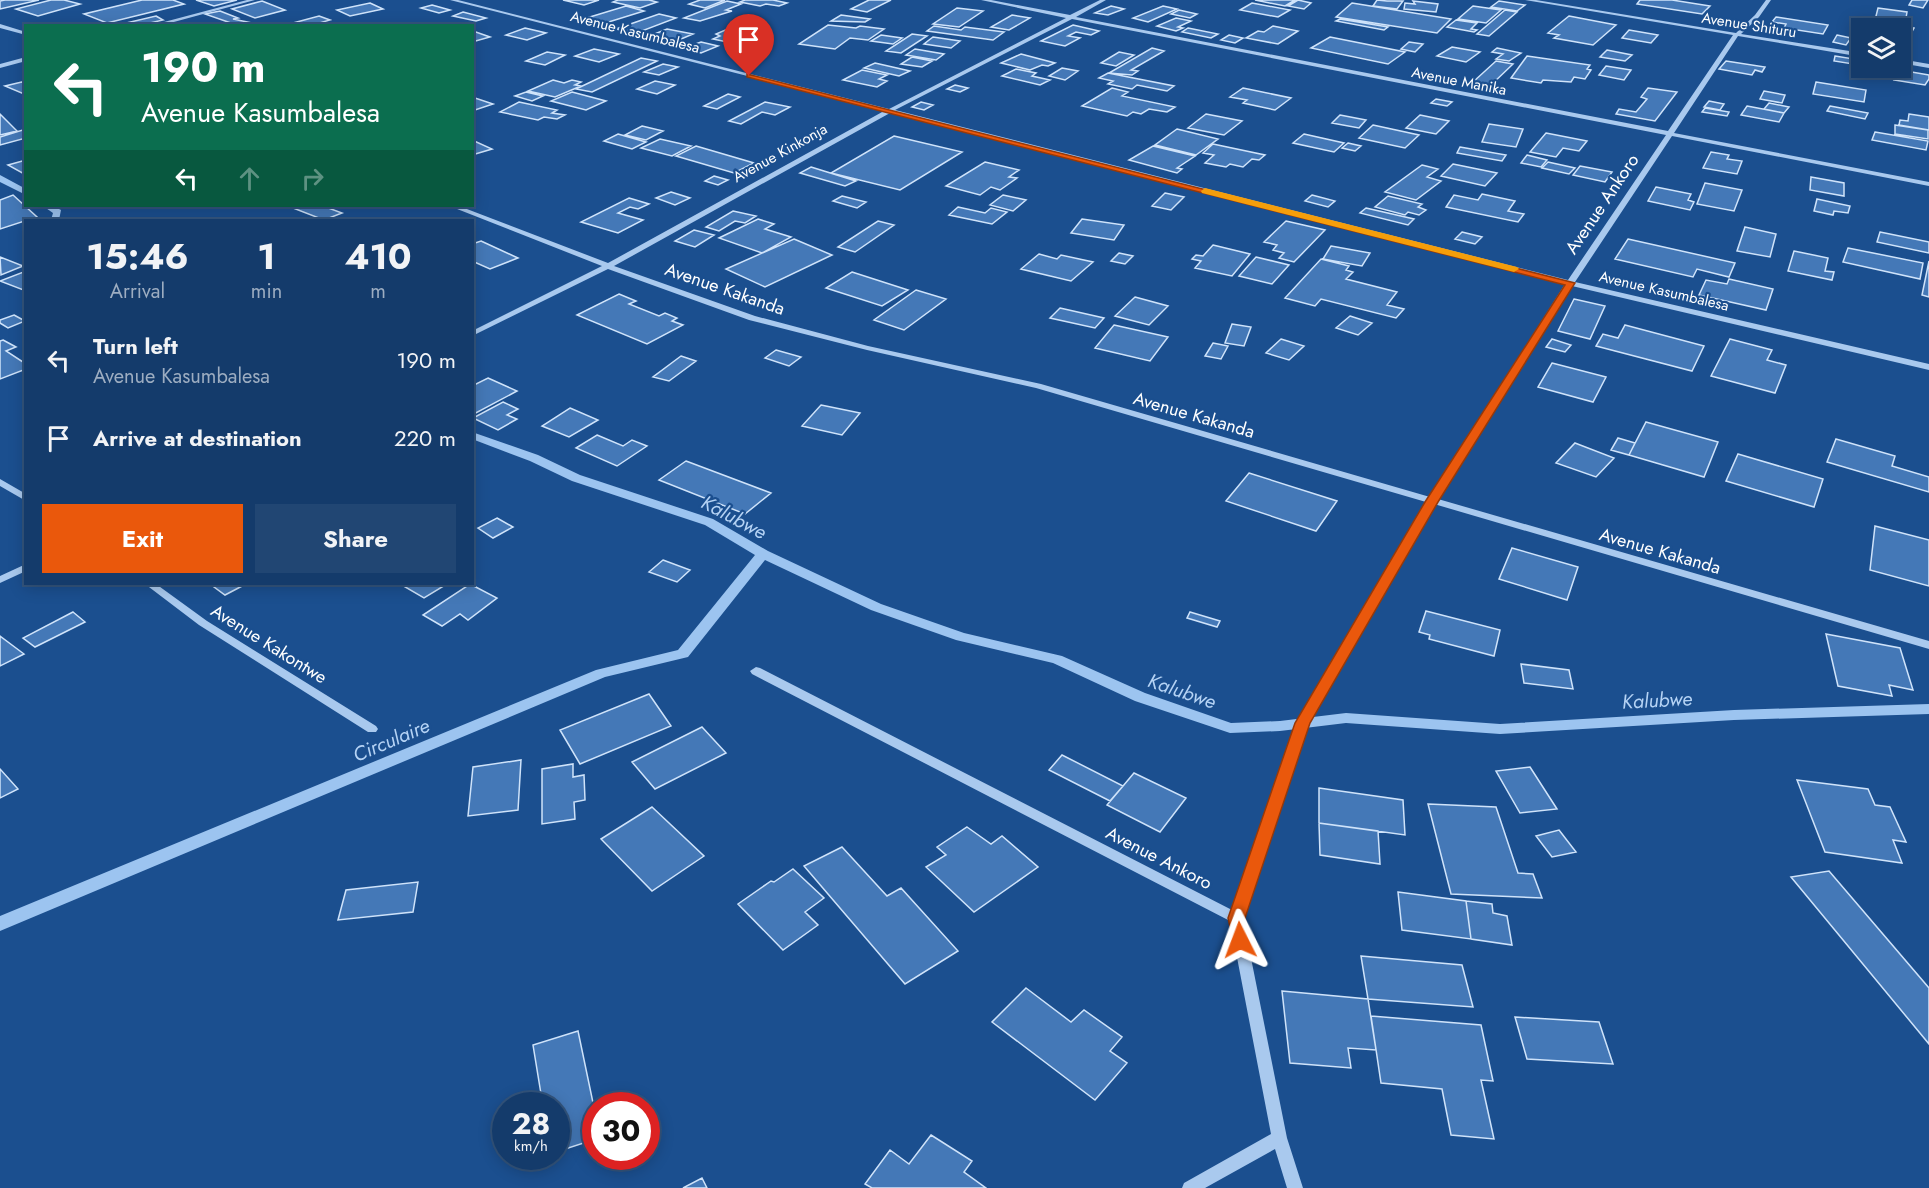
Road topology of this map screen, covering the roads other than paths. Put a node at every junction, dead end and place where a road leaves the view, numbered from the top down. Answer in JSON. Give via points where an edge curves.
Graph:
{"nodes":[{"id":1,"x":253,"y":0,"type":"edge"},
{"id":2,"x":452,"y":0,"type":"edge"},
{"id":3,"x":983,"y":0,"type":"edge"},
{"id":4,"x":1104,"y":0,"type":"edge"},
{"id":5,"x":1527,"y":0,"type":"edge"},
{"id":6,"x":1769,"y":0,"type":"edge"},
{"id":7,"x":1068,"y":17,"type":"junction"},
{"id":8,"x":159,"y":24,"type":"edge"},
{"id":9,"x":0,"y":26,"type":"edge"},
{"id":10,"x":24,"y":33,"type":"edge"},
{"id":11,"x":1736,"y":35,"type":"junction"},
{"id":12,"x":1851,"y":53,"type":"edge"},
{"id":13,"x":24,"y":59,"type":"edge"},
{"id":14,"x":1911,"y":63,"type":"edge"},
{"id":15,"x":0,"y":66,"type":"edge"},
{"id":16,"x":1929,"y":66,"type":"edge"},
{"id":17,"x":887,"y":112,"type":"junction"},
{"id":18,"x":1671,"y":135,"type":"junction"},
{"id":19,"x":1929,"y":184,"type":"edge"},
{"id":20,"x":456,"y":207,"type":"edge"},
{"id":21,"x":608,"y":266,"type":"junction"},
{"id":22,"x":1570,"y":283,"type":"junction"},
{"id":23,"x":474,"y":333,"type":"edge"},
{"id":24,"x":1929,"y":367,"type":"edge"},
{"id":25,"x":0,"y":482,"type":"edge"},
{"id":26,"x":24,"y":497,"type":"edge"},
{"id":27,"x":1431,"y":502,"type":"junction"},
{"id":28,"x":24,"y":568,"type":"edge"},
{"id":29,"x":0,"y":580,"type":"edge"},
{"id":30,"x":151,"y":585,"type":"edge"},
{"id":31,"x":1929,"y":645,"type":"edge"},
{"id":32,"x":756,"y":671,"type":"dead end"},
{"id":33,"x":372,"y":729,"type":"dead end"},
{"id":34,"x":1236,"y":918,"type":"junction"},
{"id":35,"x":1279,"y":1138,"type":"junction"},
{"id":36,"x":1190,"y":1188,"type":"edge"},
{"id":37,"x":1295,"y":1188,"type":"edge"}],
"edges":[{"from":1,"to":8,"type":"street"},
{"from":2,"to":17,"type":"street","name":"Avenue Kasumbalesa"},
{"from":3,"to":7,"type":"street","name":"Avenue Manika"},
{"from":4,"to":7,"type":"street","name":"Avenue Kinkonja"},
{"from":5,"to":11,"type":"street","name":"Avenue Shituru"},
{"from":6,"to":11,"type":"street","name":"Avenue Ankoro"},
{"from":7,"to":17,"type":"street","name":"Avenue Kinkonja"},
{"from":7,"to":18,"type":"street","name":"Avenue Manika"},
{"from":9,"to":10,"type":"street"},
{"from":11,"to":12,"type":"street","name":"Avenue Shituru"},
{"from":11,"to":18,"type":"street","name":"Avenue Ankoro"},
{"from":13,"to":15,"type":"street"},
{"from":14,"to":16,"type":"street"},
{"from":17,"to":21,"type":"street","name":"Avenue Kinkonja"},
{"from":17,"to":22,"type":"street","name":"Avenue Kasumbalesa"},
{"from":18,"to":19,"type":"street","name":"Avenue Manika"},
{"from":18,"to":22,"type":"street","name":"Avenue Ankoro"},
{"from":20,"to":21,"type":"street","name":"Avenue Kakanda"},
{"from":21,"to":23,"type":"street","name":"Avenue Kinkonja"},
{"from":21,"to":27,"type":"street","name":"Avenue Kakanda","via":[[752,318],[1038,386]]},
{"from":22,"to":24,"type":"street","name":"Avenue Kasumbalesa"},
{"from":22,"to":27,"type":"street","name":"Avenue Ankoro"},
{"from":25,"to":26,"type":"street"},
{"from":27,"to":31,"type":"street","name":"Avenue Kakanda"},
{"from":27,"to":34,"type":"street","name":"Avenue Ankoro","via":[[1303,723]]},
{"from":28,"to":29,"type":"street"},
{"from":30,"to":33,"type":"street","name":"Avenue Kakontwe","via":[[203,623]]},
{"from":32,"to":34,"type":"street","name":"Avenue Ankoro"},
{"from":34,"to":35,"type":"street"},
{"from":35,"to":36,"type":"street"},
{"from":35,"to":37,"type":"street"}]}
